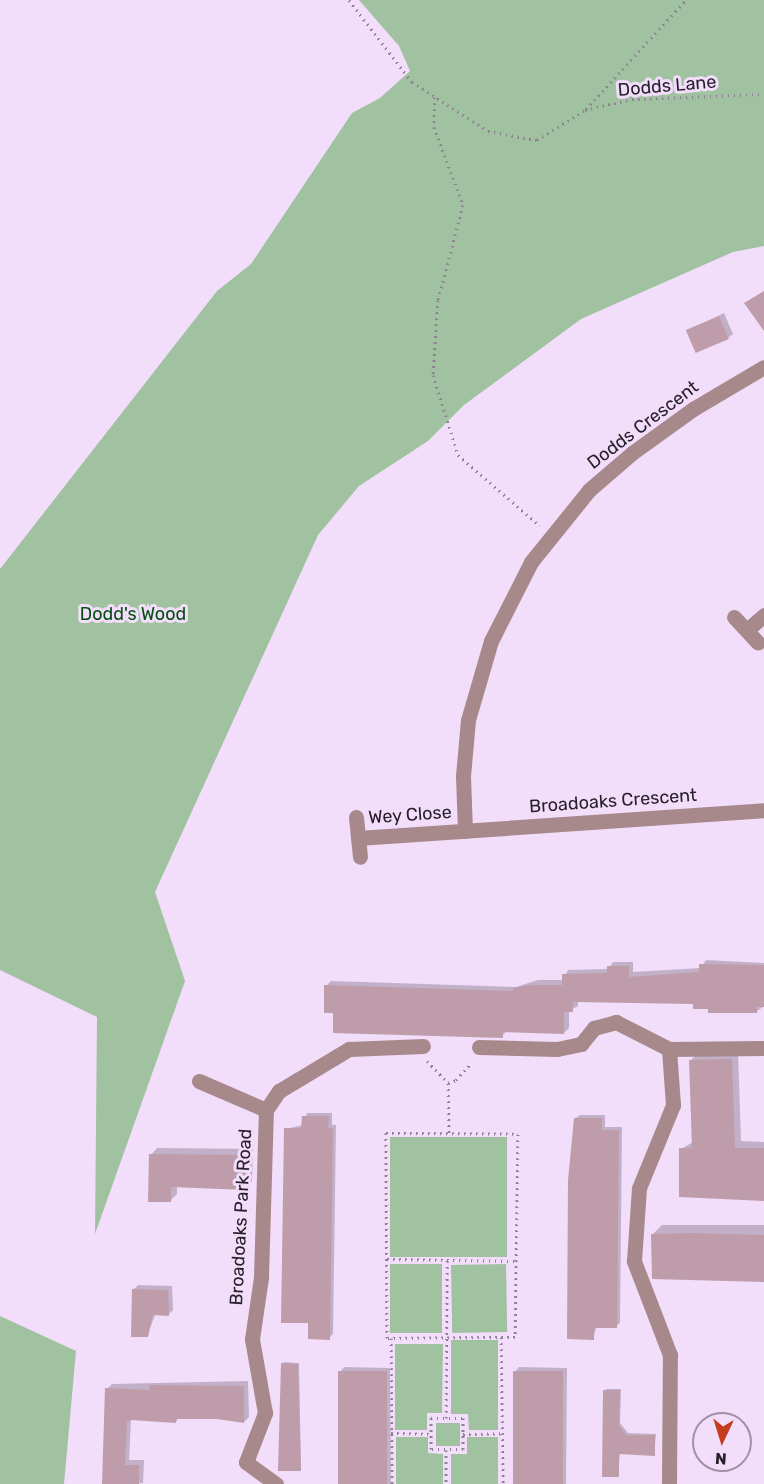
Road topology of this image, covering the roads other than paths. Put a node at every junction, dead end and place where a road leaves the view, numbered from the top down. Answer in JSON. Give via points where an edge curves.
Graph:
{"nodes":[{"id":1,"x":764,"y":367,"type":"edge"},
{"id":2,"x":764,"y":615,"type":"edge"},
{"id":3,"x":734,"y":617,"type":"dead end"},
{"id":4,"x":747,"y":630,"type":"junction"},
{"id":5,"x":758,"y":643,"type":"dead end"},
{"id":6,"x":764,"y":810,"type":"edge"},
{"id":7,"x":356,"y":817,"type":"dead end"},
{"id":8,"x":465,"y":831,"type":"junction"},
{"id":9,"x":358,"y":838,"type":"junction"},
{"id":10,"x":360,"y":857,"type":"dead end"},
{"id":11,"x":423,"y":1046,"type":"dead end"},
{"id":12,"x":485,"y":1047,"type":"road end"},
{"id":13,"x":764,"y":1048,"type":"edge"},
{"id":14,"x":669,"y":1049,"type":"junction"},
{"id":15,"x":199,"y":1081,"type":"dead end"},
{"id":16,"x":266,"y":1110,"type":"junction"},
{"id":17,"x":276,"y":1484,"type":"edge"},
{"id":18,"x":669,"y":1484,"type":"edge"}],
"edges":[{"from":1,"to":8,"type":"street","name":"Dodds Crescent","via":[[693,409],[632,453],[589,490],[550,535],[504,613],[480,676],[465,748]]},
{"from":2,"to":4,"type":"street"},
{"from":3,"to":4,"type":"street"},
{"from":4,"to":5,"type":"street"},
{"from":6,"to":8,"type":"street","name":"Broadoaks Crescent"},
{"from":7,"to":9,"type":"street","name":"Wey Close"},
{"from":8,"to":9,"type":"street","name":"Wey Close"},
{"from":9,"to":10,"type":"street","name":"Wey Close"},
{"from":11,"to":16,"type":"street","name":"Broadoaks Park Road","via":[[349,1049],[279,1091]]},
{"from":12,"to":14,"type":"street","via":[[557,1050],[581,1044],[594,1028],[616,1022]]},
{"from":13,"to":14,"type":"street"},
{"from":14,"to":18,"type":"street","via":[[673,1105],[639,1188],[634,1261],[670,1355]]},
{"from":15,"to":16,"type":"street"},
{"from":16,"to":17,"type":"street","name":"Broadoaks Park Road","via":[[261,1277],[252,1339],[265,1413],[246,1462]]}]}
